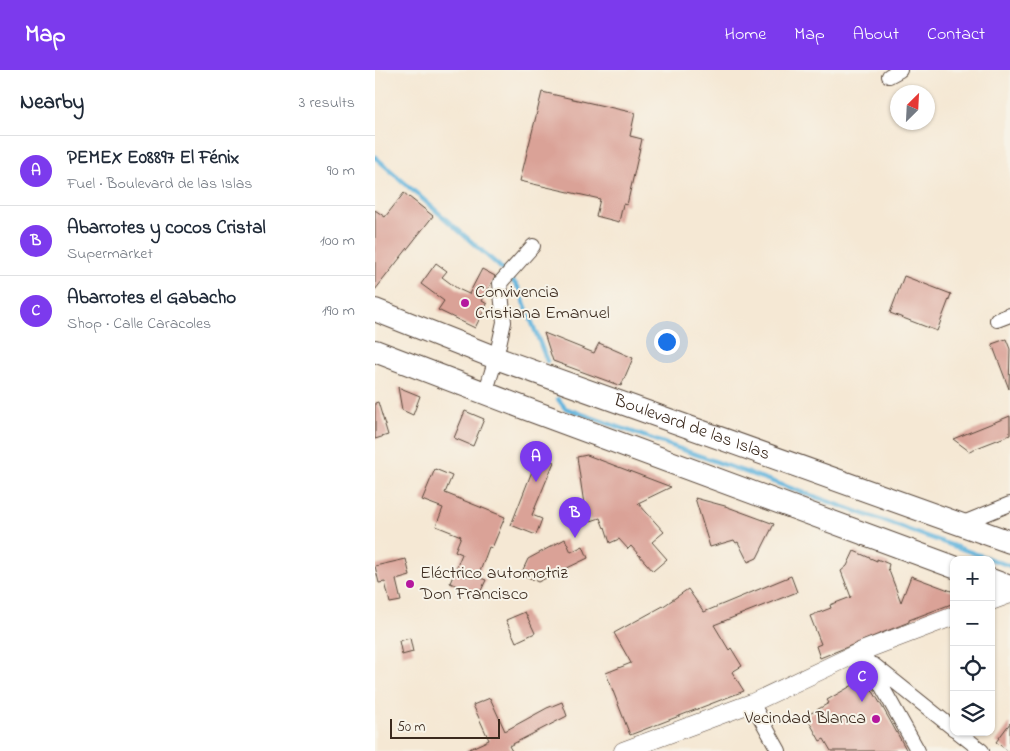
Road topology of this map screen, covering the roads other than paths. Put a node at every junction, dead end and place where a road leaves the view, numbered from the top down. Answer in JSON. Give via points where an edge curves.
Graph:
{"nodes":[{"id":1,"x":533,"y":246,"type":"dead end"},
{"id":2,"x":375,"y":310,"type":"edge"},
{"id":3,"x":375,"y":351,"type":"edge"},
{"id":4,"x":496,"y":358,"type":"junction"},
{"id":5,"x":485,"y":394,"type":"junction"},
{"id":6,"x":1010,"y":504,"type":"edge"},
{"id":7,"x":961,"y":524,"type":"junction"},
{"id":8,"x":1010,"y":542,"type":"edge"},
{"id":9,"x":950,"y":565,"type":"edge"},
{"id":10,"x":995,"y":581,"type":"edge"},
{"id":11,"x":1010,"y":587,"type":"edge"},
{"id":12,"x":1010,"y":594,"type":"edge"},
{"id":13,"x":995,"y":600,"type":"edge"},
{"id":14,"x":950,"y":618,"type":"edge"},
{"id":15,"x":865,"y":656,"type":"junction"},
{"id":16,"x":752,"y":703,"type":"junction"},
{"id":17,"x":950,"y":726,"type":"edge"},
{"id":18,"x":963,"y":736,"type":"edge"},
{"id":19,"x":631,"y":750,"type":"edge"},
{"id":20,"x":779,"y":751,"type":"edge"},
{"id":21,"x":918,"y":751,"type":"edge"},
{"id":22,"x":982,"y":751,"type":"edge"}],
"edges":[{"from":1,"to":4,"type":"street","via":[[500,283],[504,322]]},
{"from":2,"to":4,"type":"highway","name":"Boulevard de las Islas"},
{"from":3,"to":5,"type":"highway"},
{"from":4,"to":5,"type":"street"},
{"from":4,"to":7,"type":"highway","name":"Boulevard de las Islas"},
{"from":5,"to":9,"type":"highway"},
{"from":6,"to":7,"type":"street"},
{"from":7,"to":8,"type":"highway","name":"Boulevard de las Islas"},
{"from":10,"to":11,"type":"highway"},
{"from":12,"to":13,"type":"street"},
{"from":14,"to":15,"type":"street"},
{"from":15,"to":16,"type":"street"},
{"from":15,"to":17,"type":"street"},
{"from":15,"to":21,"type":"street"},
{"from":16,"to":19,"type":"street"},
{"from":16,"to":20,"type":"street"},
{"from":18,"to":22,"type":"street"}]}
